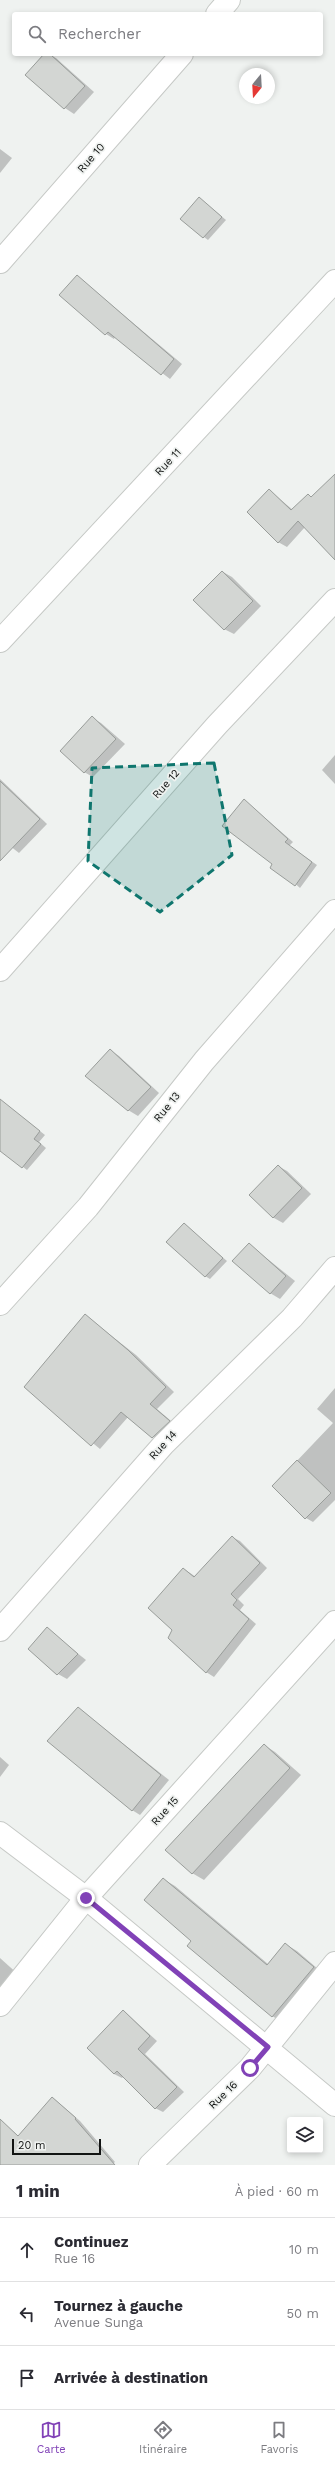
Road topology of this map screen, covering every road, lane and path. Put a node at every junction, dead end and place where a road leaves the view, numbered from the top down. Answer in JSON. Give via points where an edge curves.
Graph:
{"nodes":[{"id":1,"x":229,"y":0,"type":"edge"},
{"id":2,"x":219,"y":12,"type":"edge"},
{"id":3,"x":180,"y":56,"type":"edge"},
{"id":4,"x":0,"y":262,"type":"edge"},
{"id":5,"x":335,"y":281,"type":"edge"},
{"id":6,"x":335,"y":600,"type":"edge"},
{"id":7,"x":0,"y":642,"type":"edge"},
{"id":8,"x":335,"y":911,"type":"edge"},
{"id":9,"x":0,"y":970,"type":"edge"},
{"id":10,"x":335,"y":1268,"type":"edge"},
{"id":11,"x":0,"y":1304,"type":"edge"},
{"id":12,"x":335,"y":1622,"type":"edge"},
{"id":13,"x":0,"y":1630,"type":"edge"},
{"id":14,"x":0,"y":1833,"type":"edge"},
{"id":15,"x":86,"y":1898,"type":"junction"},
{"id":16,"x":335,"y":1963,"type":"edge"},
{"id":17,"x":0,"y":2005,"type":"edge"},
{"id":18,"x":268,"y":2047,"type":"junction"},
{"id":19,"x":335,"y":2105,"type":"edge"},
{"id":20,"x":150,"y":2165,"type":"edge"}],
"edges":[{"from":1,"to":2,"type":"street"},
{"from":3,"to":4,"type":"street","name":"Rue 10"},
{"from":5,"to":7,"type":"street","name":"Rue 11"},
{"from":6,"to":9,"type":"street","name":"Rue 12","via":[[217,725]]},
{"from":8,"to":11,"type":"street","name":"Rue 13","via":[[204,1061],[88,1206]]},
{"from":10,"to":13,"type":"street","name":"Rue 14","via":[[292,1318],[163,1445]]},
{"from":12,"to":15,"type":"street","name":"Rue 15"},
{"from":14,"to":15,"type":"street"},
{"from":15,"to":17,"type":"street","name":"Rue 15"},
{"from":15,"to":18,"type":"street"},
{"from":16,"to":18,"type":"street","name":"Rue 16"},
{"from":18,"to":19,"type":"street"},
{"from":18,"to":20,"type":"street","name":"Rue 16","via":[[221,2098]]}]}
